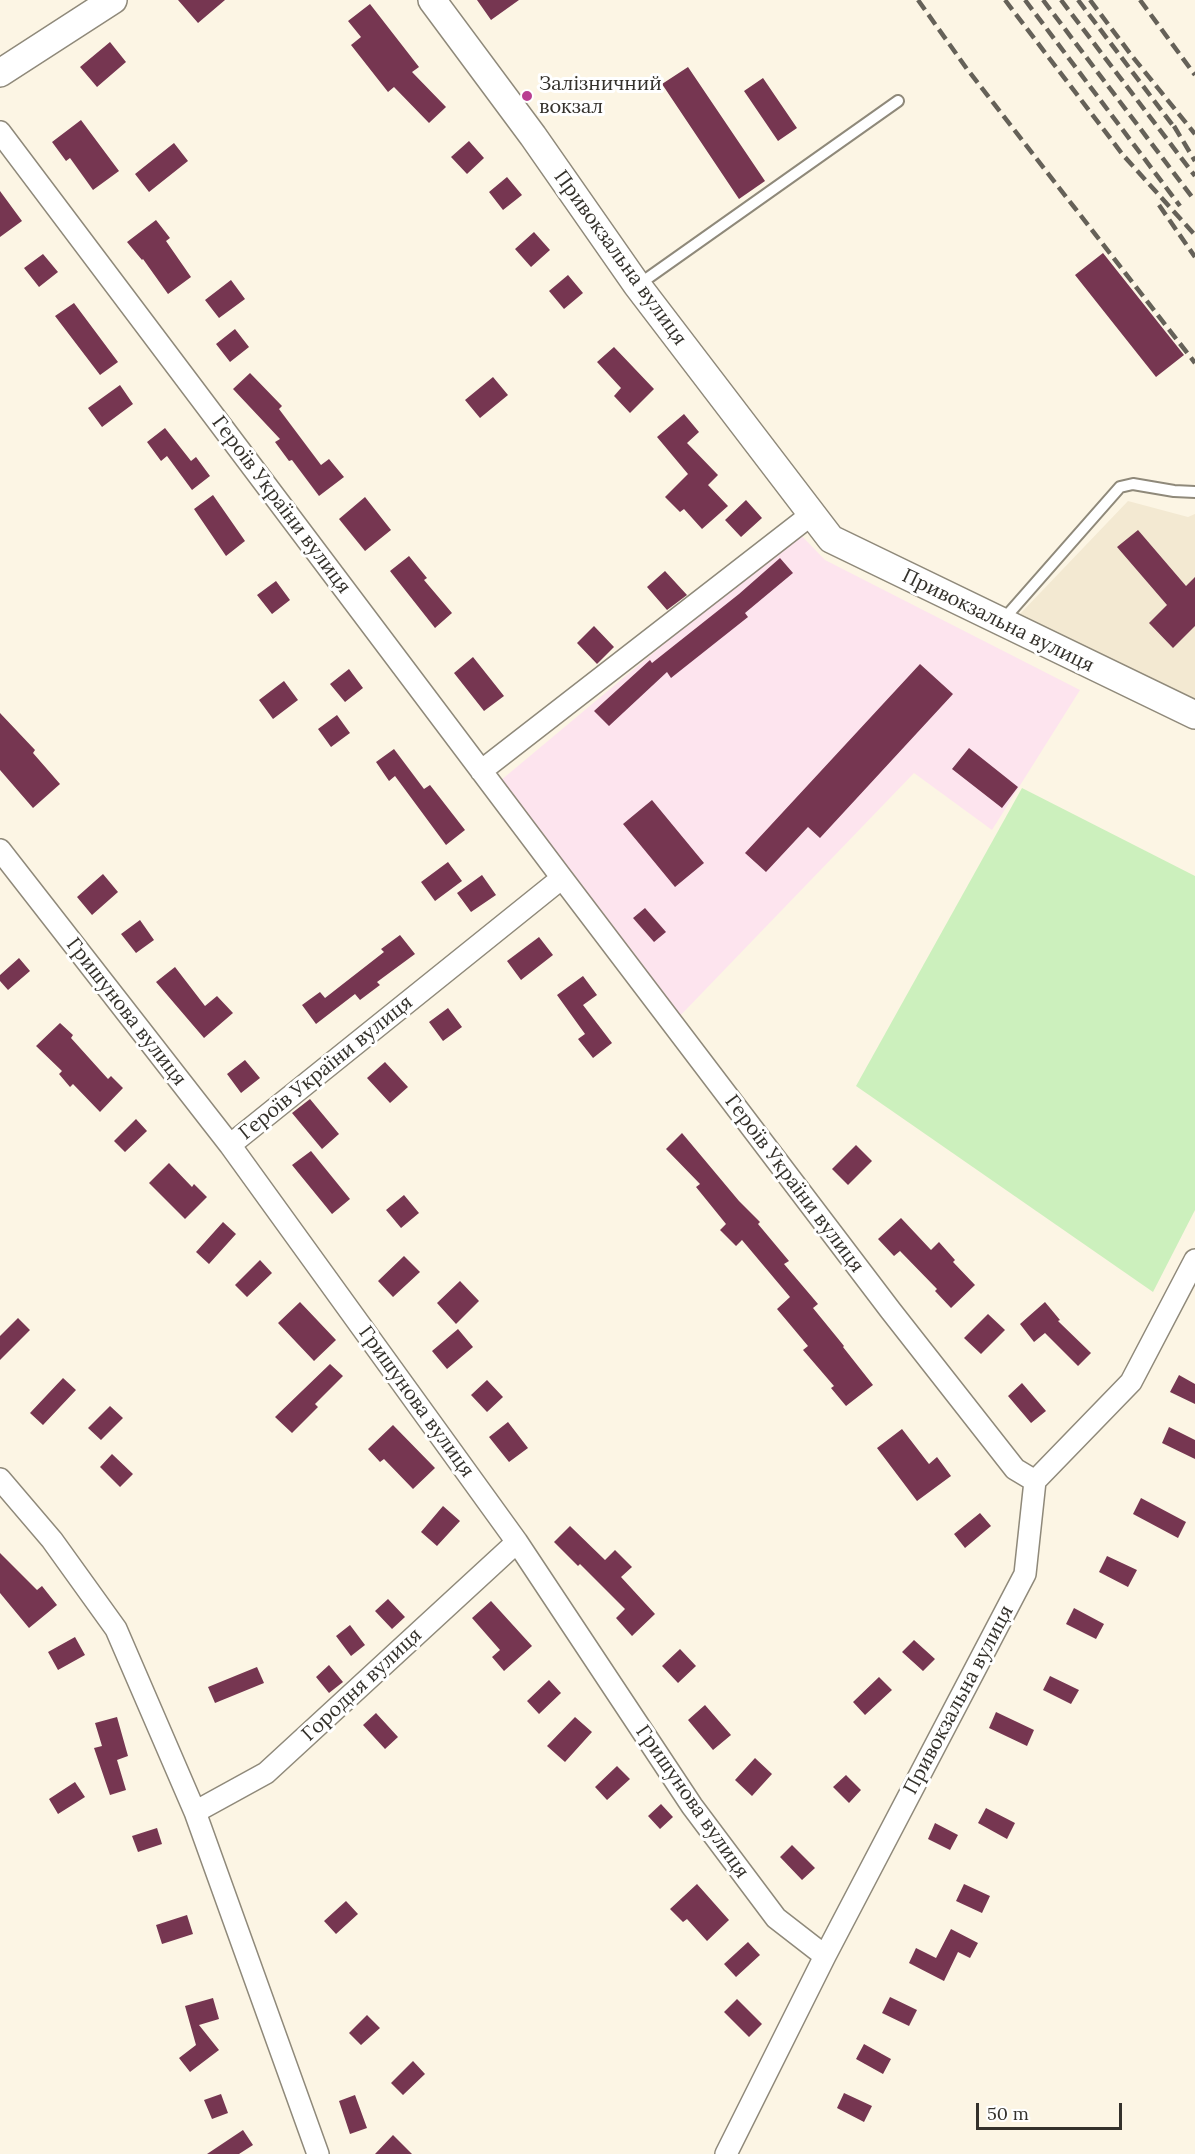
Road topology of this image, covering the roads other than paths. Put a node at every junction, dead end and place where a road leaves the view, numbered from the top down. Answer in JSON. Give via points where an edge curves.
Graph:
{"nodes":[{"id":1,"x":113,"y":0,"type":"edge"},
{"id":2,"x":432,"y":0,"type":"edge"},
{"id":3,"x":0,"y":73,"type":"edge"},
{"id":4,"x":898,"y":101,"type":"dead end"},
{"id":5,"x":0,"y":132,"type":"edge"},
{"id":6,"x":637,"y":285,"type":"junction"},
{"id":7,"x":1195,"y":492,"type":"edge"},
{"id":8,"x":812,"y":514,"type":"junction"},
{"id":9,"x":1001,"y":622,"type":"junction"},
{"id":10,"x":1195,"y":715,"type":"edge"},
{"id":11,"x":481,"y":771,"type":"junction"},
{"id":12,"x":0,"y":850,"type":"edge"},
{"id":13,"x":562,"y":878,"type":"junction"},
{"id":14,"x":230,"y":1145,"type":"junction"},
{"id":15,"x":1195,"y":1260,"type":"edge"},
{"id":16,"x":0,"y":1479,"type":"edge"},
{"id":17,"x":1035,"y":1481,"type":"junction"},
{"id":18,"x":517,"y":1542,"type":"junction"},
{"id":19,"x":195,"y":1812,"type":"junction"},
{"id":20,"x":825,"y":1956,"type":"junction"},
{"id":21,"x":318,"y":2154,"type":"edge"},
{"id":22,"x":726,"y":2154,"type":"edge"}],
"edges":[{"from":1,"to":3,"type":"street"},
{"from":2,"to":6,"type":"street","name":"Привокзальна вулиця"},
{"from":4,"to":6,"type":"lane"},
{"from":5,"to":11,"type":"street","name":"Героїв України вулиця"},
{"from":6,"to":8,"type":"street","name":"Привокзальна вулиця"},
{"from":7,"to":9,"type":"lane","via":[[1133,484],[1120,487]]},
{"from":8,"to":9,"type":"street","name":"Привокзальна вулиця","via":[[831,539]]},
{"from":8,"to":11,"type":"street"},
{"from":9,"to":10,"type":"street","name":"Привокзальна вулиця"},
{"from":11,"to":13,"type":"street","name":"Героїв України вулиця"},
{"from":12,"to":14,"type":"street","name":"Гришунова вулиця"},
{"from":13,"to":14,"type":"street","name":"Героїв України вулиця"},
{"from":13,"to":17,"type":"street","name":"Героїв України вулиця","via":[[1007,1460]]},
{"from":14,"to":18,"type":"street","name":"Гришунова вулиця"},
{"from":15,"to":17,"type":"street","via":[[1131,1382]]},
{"from":16,"to":19,"type":"street","via":[[52,1540],[116,1629]]},
{"from":17,"to":20,"type":"street","name":"Привокзальна вулиця","via":[[1025,1574]]},
{"from":18,"to":19,"type":"street","name":"Городня вулиця","via":[[266,1773]]},
{"from":18,"to":20,"type":"street","name":"Гришунова вулиця","via":[[692,1806],[776,1918]]},
{"from":19,"to":21,"type":"street"},
{"from":20,"to":22,"type":"street","name":"Привокзальна вулиця"}]}
